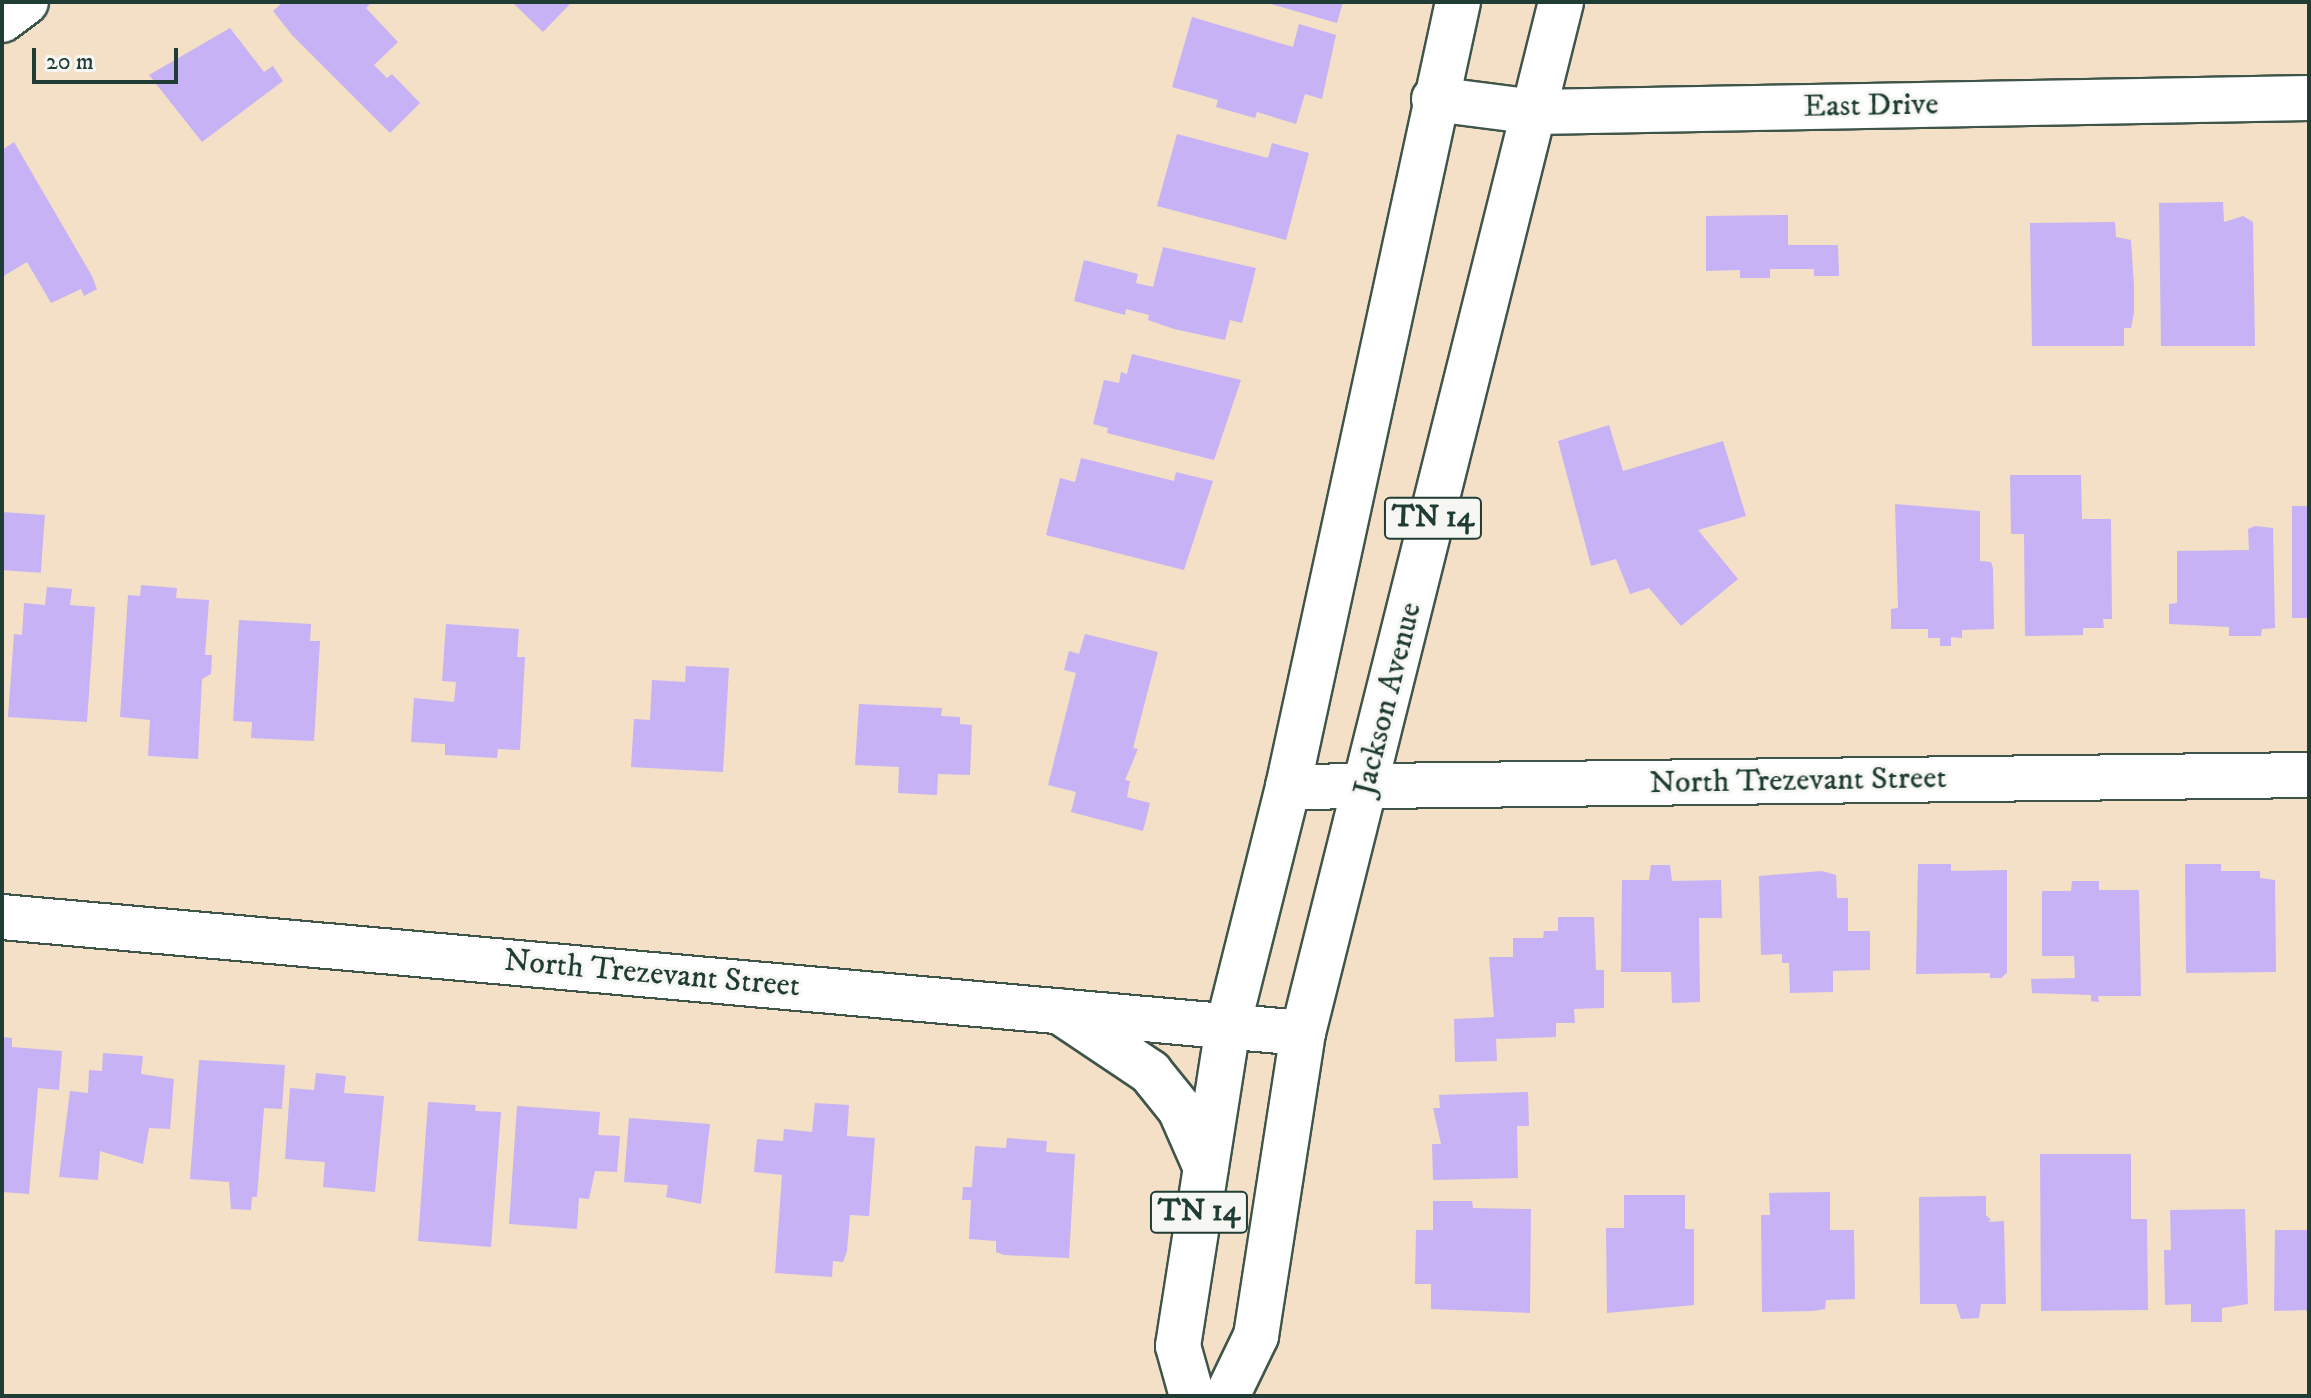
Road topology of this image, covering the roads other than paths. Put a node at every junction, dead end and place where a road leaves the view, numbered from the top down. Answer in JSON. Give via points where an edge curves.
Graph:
{"nodes":[{"id":1,"x":26,"y":2,"type":"edge"},
{"id":2,"x":1458,"y":2,"type":"edge"},
{"id":3,"x":1561,"y":2,"type":"edge"},
{"id":4,"x":2,"y":20,"type":"edge"},
{"id":5,"x":2309,"y":98,"type":"edge"},
{"id":6,"x":1434,"y":99,"type":"junction"},
{"id":7,"x":1535,"y":112,"type":"junction"},
{"id":8,"x":2309,"y":775,"type":"edge"},
{"id":9,"x":1366,"y":786,"type":"junction"},
{"id":10,"x":1288,"y":787,"type":"junction"},
{"id":11,"x":2,"y":917,"type":"edge"},
{"id":12,"x":1057,"y":1010,"type":"junction"},
{"id":13,"x":1228,"y":1026,"type":"junction"},
{"id":14,"x":1303,"y":1033,"type":"junction"},
{"id":15,"x":1206,"y":1168,"type":"junction"},
{"id":16,"x":1192,"y":1396,"type":"edge"},
{"id":17,"x":1227,"y":1396,"type":"edge"}],
"edges":[{"from":1,"to":4,"type":"main road"},
{"from":2,"to":6,"type":"main road","number":"TN 14"},
{"from":3,"to":7,"type":"main road","name":"Jackson Avenue","number":"TN 14"},
{"from":5,"to":7,"type":"main road","name":"East Drive"},
{"from":6,"to":7,"type":"main road","name":"East Drive"},
{"from":6,"to":10,"type":"main road","number":"TN 14"},
{"from":7,"to":9,"type":"main road","name":"Jackson Avenue","number":"TN 14"},
{"from":8,"to":9,"type":"main road","name":"North Trezevant Street"},
{"from":9,"to":10,"type":"main road","name":"North Trezevant Street"},
{"from":9,"to":14,"type":"main road","name":"Jackson Avenue","number":"TN 14"},
{"from":10,"to":13,"type":"main road","number":"TN 14"},
{"from":11,"to":12,"type":"main road","name":"North Trezevant Street"},
{"from":12,"to":13,"type":"main road","name":"North Trezevant Street"},
{"from":12,"to":15,"type":"main road","via":[[1150,1072],[1180,1109]]},
{"from":13,"to":14,"type":"main road","name":"North Trezevant Street"},
{"from":13,"to":15,"type":"main road","number":"TN 14"},
{"from":14,"to":17,"type":"main road","name":"Jackson Avenue","number":"TN 14","via":[[1256,1336]]},
{"from":15,"to":16,"type":"main road","number":"TN 14","via":[[1178,1346]]}]}
